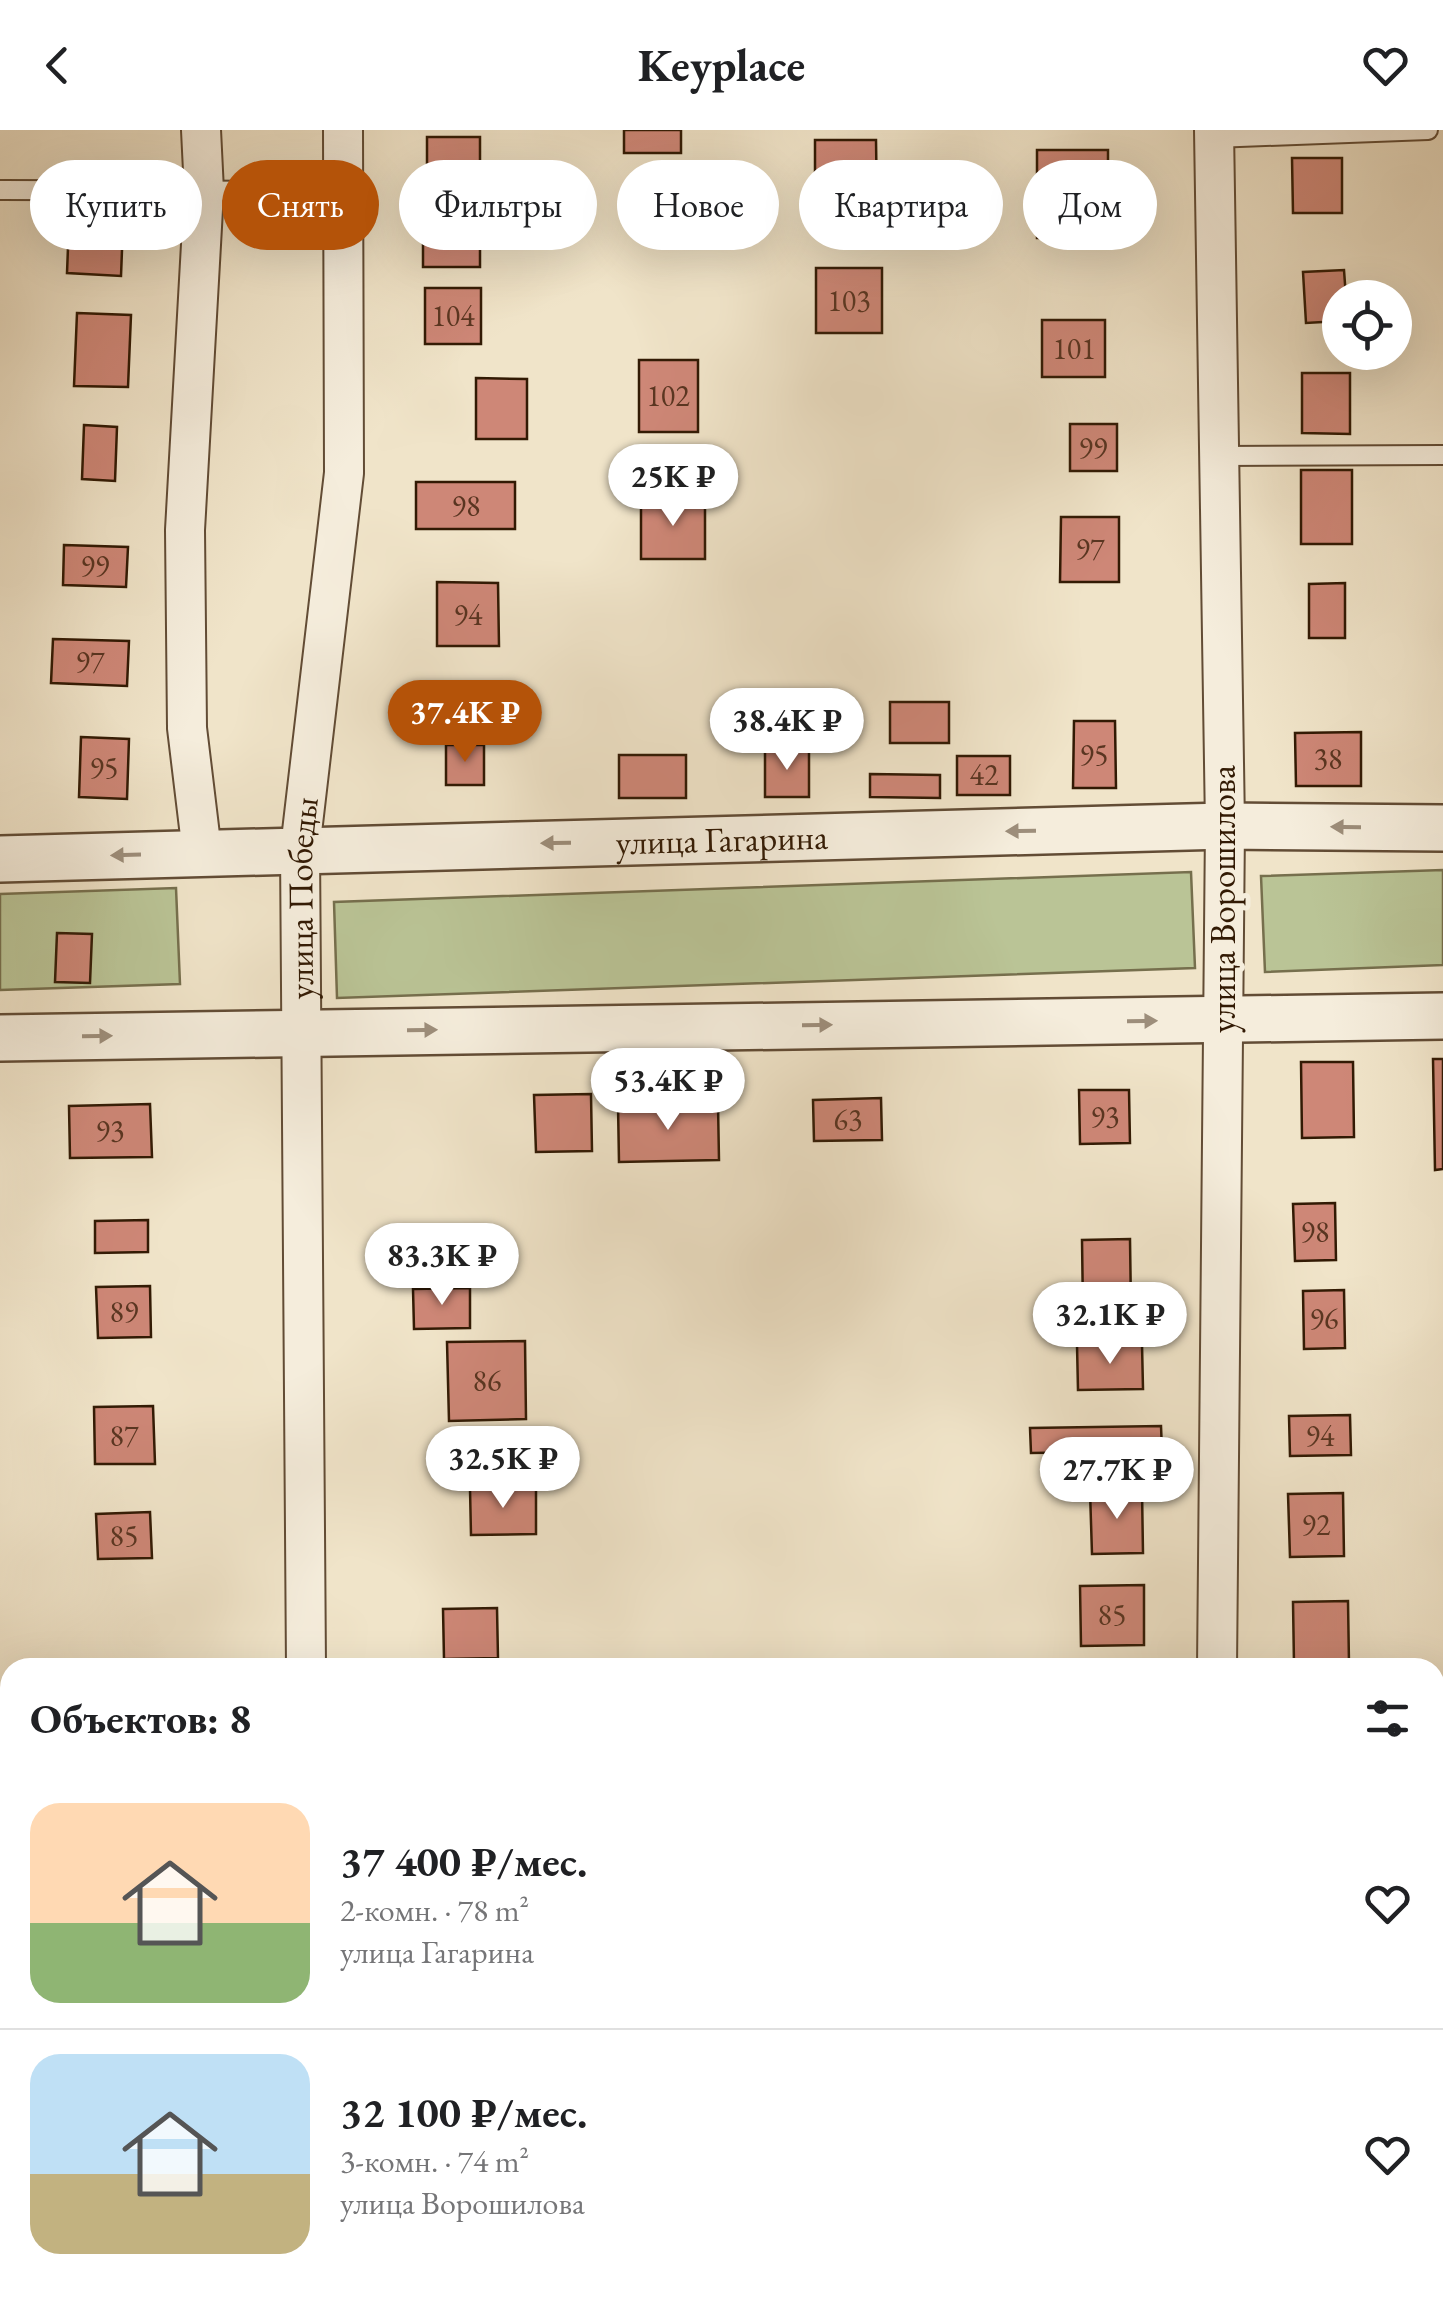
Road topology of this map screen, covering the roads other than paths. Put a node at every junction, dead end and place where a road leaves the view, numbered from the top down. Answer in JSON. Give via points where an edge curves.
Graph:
{"nodes":[{"id":1,"x":201,"y":130,"type":"edge"},
{"id":2,"x":342,"y":130,"type":"edge"},
{"id":3,"x":1428,"y":130,"type":"edge"},
{"id":4,"x":1214,"y":134,"type":"edge"},
{"id":5,"x":342,"y":160,"type":"edge"},
{"id":6,"x":0,"y":190,"type":"edge"},
{"id":7,"x":204,"y":191,"type":"junction"},
{"id":8,"x":222,"y":191,"type":"edge"},
{"id":9,"x":343,"y":250,"type":"edge"},
{"id":10,"x":1443,"y":455,"type":"edge"},
{"id":11,"x":1219,"y":456,"type":"junction"},
{"id":12,"x":1225,"y":826,"type":"junction"},
{"id":13,"x":1443,"y":828,"type":"edge"},
{"id":14,"x":300,"y":849,"type":"junction"},
{"id":15,"x":202,"y":852,"type":"junction"},
{"id":16,"x":0,"y":859,"type":"edge"},
{"id":17,"x":1443,"y":1016,"type":"edge"},
{"id":18,"x":1223,"y":1020,"type":"junction"},
{"id":19,"x":301,"y":1031,"type":"junction"},
{"id":20,"x":0,"y":1038,"type":"edge"},
{"id":21,"x":306,"y":1658,"type":"edge"},
{"id":22,"x":1216,"y":1658,"type":"edge"}],
"edges":[{"from":1,"to":7,"type":"street"},
{"from":2,"to":5,"type":"street","name":"улица Победы"},
{"from":3,"to":4,"type":"lane"},
{"from":4,"to":11,"type":"street","name":"улица Ворошилова"},
{"from":6,"to":7,"type":"lane"},
{"from":7,"to":8,"type":"lane"},
{"from":7,"to":15,"type":"street","via":[[185,530],[187,728]]},
{"from":9,"to":14,"type":"street","name":"улица Победы","via":[[344,473]]},
{"from":10,"to":11,"type":"lane"},
{"from":11,"to":12,"type":"street","name":"улица Ворошилова"},
{"from":13,"to":12,"type":"street","name":"улица Гагарина","one_way":true},
{"from":12,"to":14,"type":"street","name":"улица Гагарина","one_way":true},
{"from":12,"to":18,"type":"street","name":"улица Ворошилова"},
{"from":14,"to":15,"type":"street","name":"улица Гагарина"},
{"from":14,"to":19,"type":"street","name":"улица Победы"},
{"from":15,"to":16,"type":"street","name":"улица Гагарина","one_way":true},
{"from":17,"to":18,"type":"street"},
{"from":19,"to":18,"type":"street","one_way":true},
{"from":18,"to":22,"type":"street","name":"улица Ворошилова"},
{"from":20,"to":19,"type":"street","one_way":true},
{"from":19,"to":21,"type":"street","name":"улица Победы"}]}
